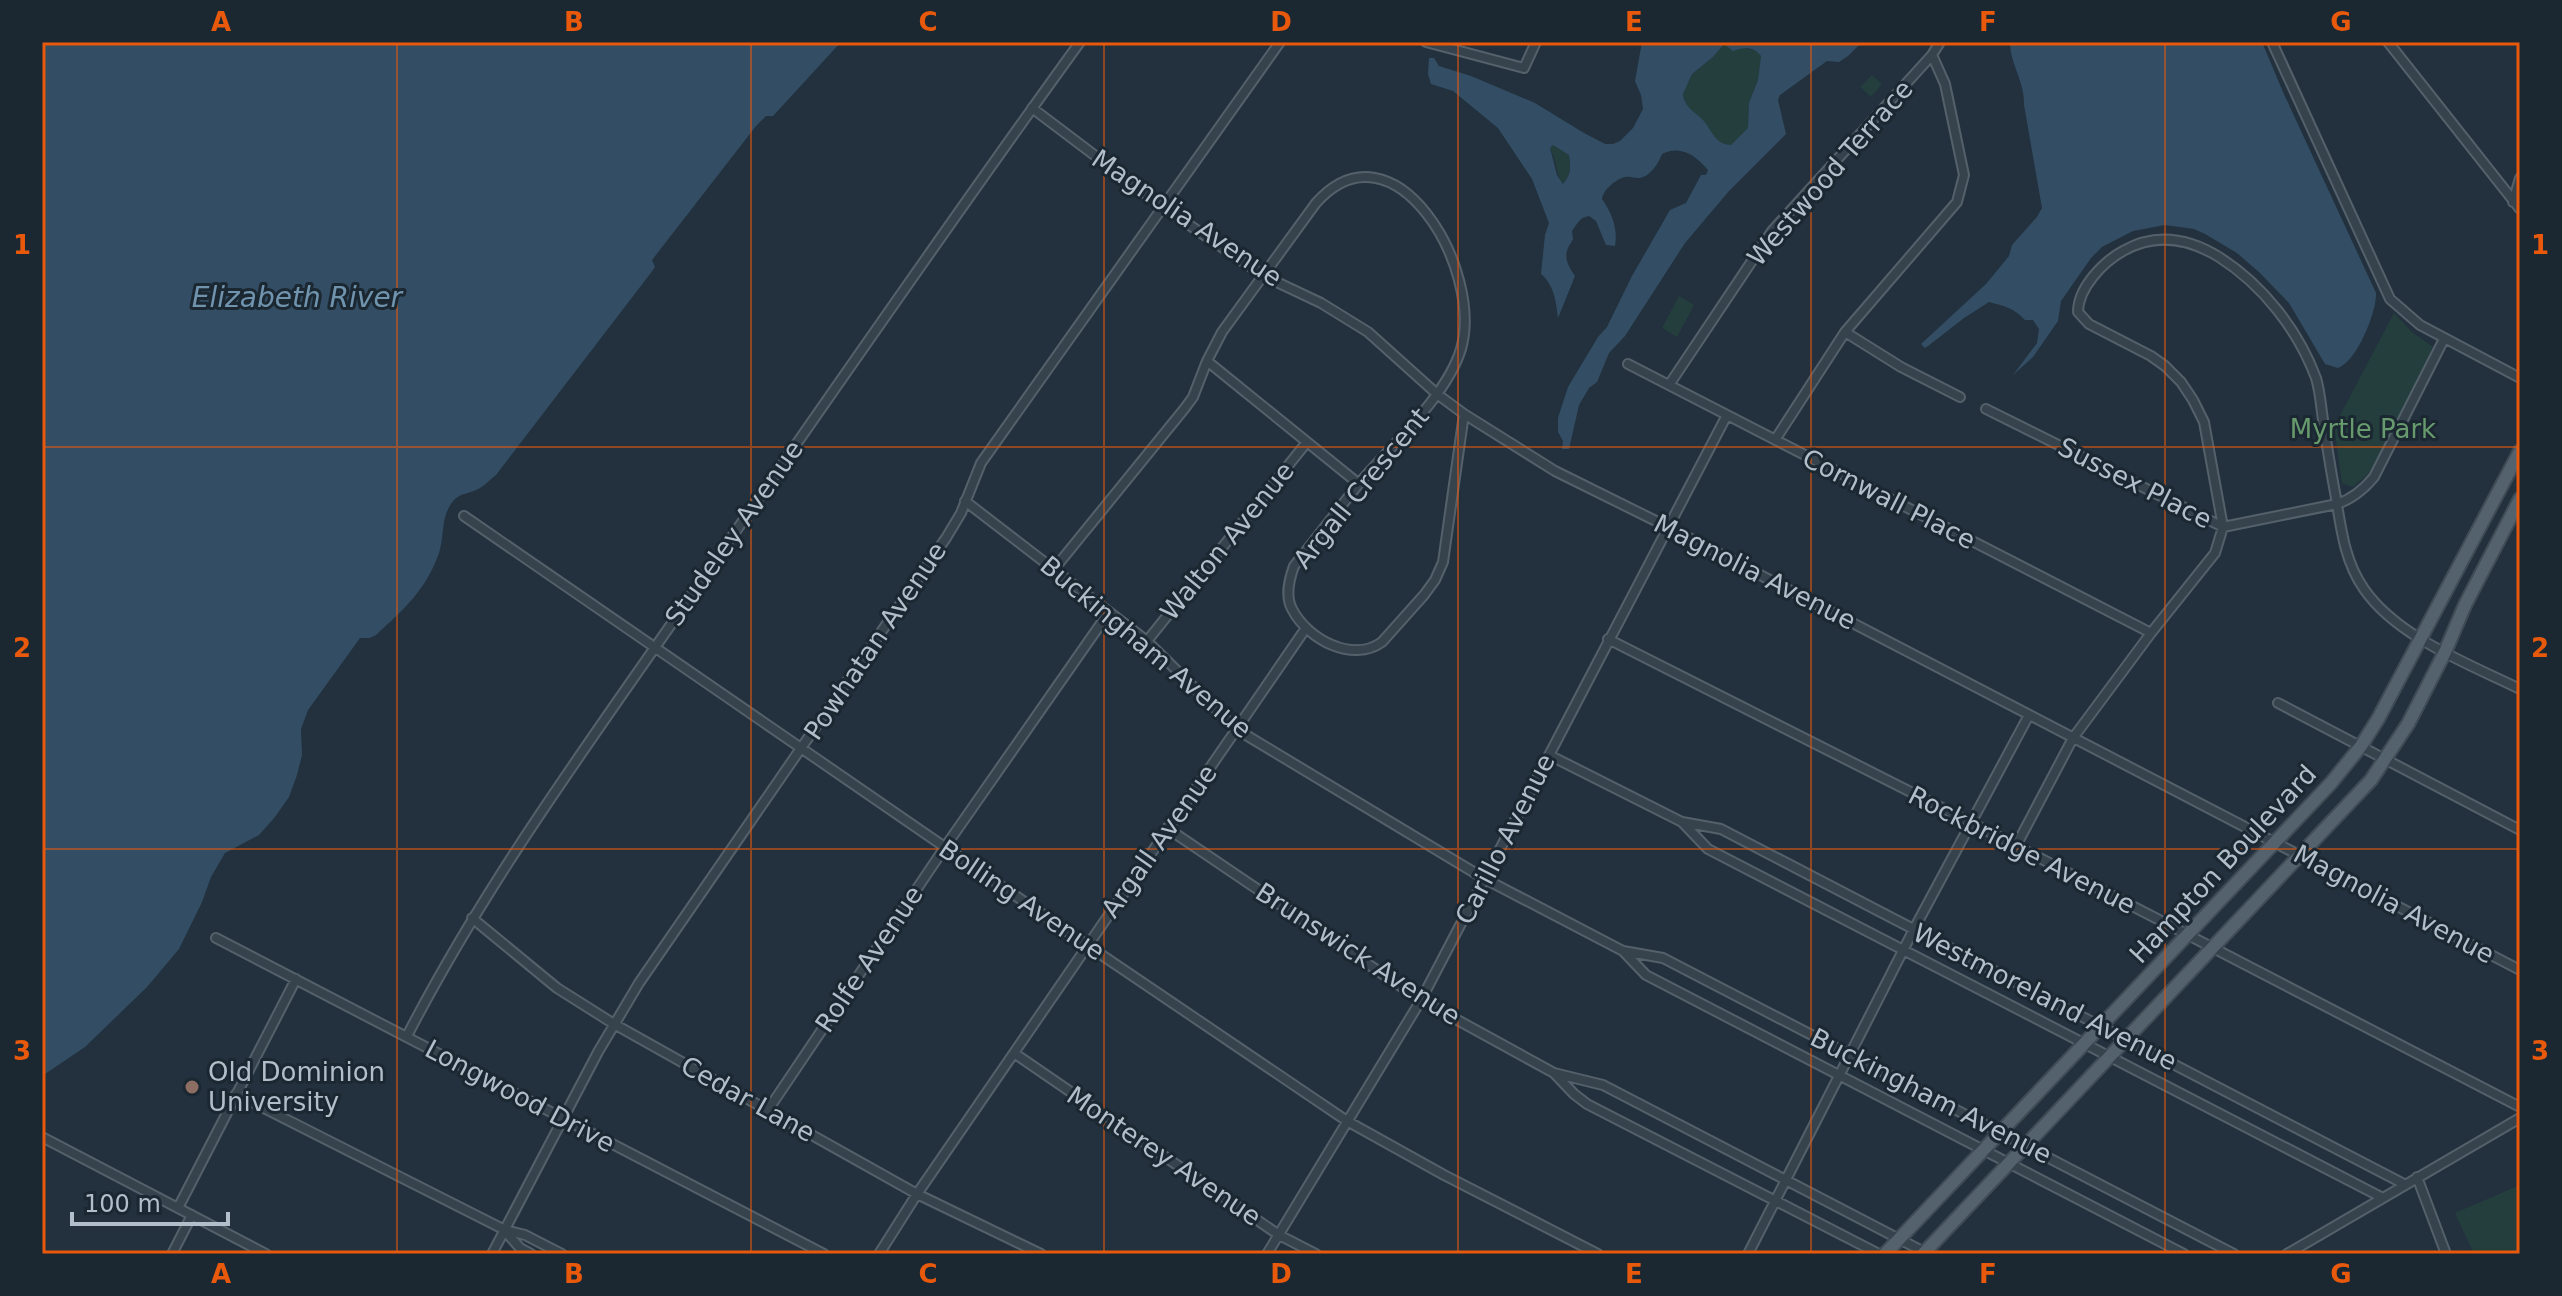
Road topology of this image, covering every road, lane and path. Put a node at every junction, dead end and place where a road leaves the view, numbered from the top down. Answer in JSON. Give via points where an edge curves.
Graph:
{"nodes":[{"id":1,"x":1080,"y":42,"type":"edge"},
{"id":2,"x":1280,"y":42,"type":"edge"},
{"id":3,"x":1426,"y":42,"type":"edge"},
{"id":4,"x":1536,"y":42,"type":"edge"},
{"id":5,"x":1940,"y":42,"type":"edge"},
{"id":6,"x":2272,"y":42,"type":"edge"},
{"id":7,"x":2388,"y":42,"type":"edge"},
{"id":8,"x":1932,"y":55,"type":"junction"},
{"id":9,"x":1032,"y":108,"type":"junction"},
{"id":10,"x":2520,"y":178,"type":"edge"},
{"id":11,"x":2516,"y":206,"type":"edge"},
{"id":12,"x":1163,"y":207,"type":"junction"},
{"id":13,"x":1264,"y":276,"type":"junction"},
{"id":14,"x":1845,"y":332,"type":"junction"},
{"id":15,"x":2444,"y":339,"type":"junction"},
{"id":16,"x":1207,"y":361,"type":"junction"},
{"id":17,"x":1628,"y":364,"type":"dead end"},
{"id":18,"x":2520,"y":378,"type":"edge"},
{"id":19,"x":1669,"y":385,"type":"junction"},
{"id":20,"x":1437,"y":394,"type":"junction"},
{"id":21,"x":1960,"y":397,"type":"dead end"},
{"id":22,"x":1986,"y":409,"type":"dead end"},
{"id":23,"x":1464,"y":414,"type":"junction"},
{"id":24,"x":1727,"y":415,"type":"junction"},
{"id":25,"x":1775,"y":440,"type":"junction"},
{"id":26,"x":1307,"y":442,"type":"junction"},
{"id":27,"x":2520,"y":451,"type":"edge"},
{"id":28,"x":1359,"y":484,"type":"junction"},
{"id":29,"x":2520,"y":499,"type":"edge"},
{"id":30,"x":965,"y":501,"type":"junction"},
{"id":31,"x":2337,"y":504,"type":"junction"},
{"id":32,"x":464,"y":516,"type":"dead end"},
{"id":33,"x":1668,"y":527,"type":"junction"},
{"id":34,"x":2223,"y":527,"type":"junction"},
{"id":35,"x":1055,"y":568,"type":"junction"},
{"id":36,"x":1109,"y":612,"type":"junction"},
{"id":37,"x":1306,"y":628,"type":"junction"},
{"id":38,"x":2151,"y":633,"type":"junction"},
{"id":39,"x":2422,"y":638,"type":"junction"},
{"id":40,"x":1608,"y":639,"type":"junction"},
{"id":41,"x":1147,"y":641,"type":"junction"},
{"id":42,"x":655,"y":648,"type":"junction"},
{"id":43,"x":2445,"y":652,"type":"junction"},
{"id":44,"x":2520,"y":689,"type":"edge"},
{"id":45,"x":2278,"y":703,"type":"dead end"},
{"id":46,"x":2029,"y":715,"type":"junction"},
{"id":47,"x":1236,"y":729,"type":"junction"},
{"id":48,"x":2073,"y":738,"type":"junction"},
{"id":49,"x":2361,"y":746,"type":"junction"},
{"id":50,"x":802,"y":748,"type":"junction"},
{"id":51,"x":1549,"y":755,"type":"junction"},
{"id":52,"x":2386,"y":759,"type":"junction"},
{"id":53,"x":1682,"y":822,"type":"junction"},
{"id":54,"x":1972,"y":823,"type":"junction"},
{"id":55,"x":1167,"y":828,"type":"junction"},
{"id":56,"x":2520,"y":830,"type":"edge"},
{"id":57,"x":2275,"y":842,"type":"junction"},
{"id":58,"x":2016,"y":846,"type":"junction"},
{"id":59,"x":945,"y":847,"type":"junction"},
{"id":60,"x":2301,"y":855,"type":"junction"},
{"id":61,"x":1485,"y":879,"type":"junction"},
{"id":62,"x":472,"y":918,"type":"junction"},
{"id":63,"x":1914,"y":929,"type":"junction"},
{"id":64,"x":2186,"y":935,"type":"junction"},
{"id":65,"x":216,"y":938,"type":"dead end"},
{"id":66,"x":1087,"y":945,"type":"junction"},
{"id":67,"x":2214,"y":948,"type":"junction"},
{"id":68,"x":1904,"y":950,"type":"junction"},
{"id":69,"x":1623,"y":951,"type":"junction"},
{"id":70,"x":2520,"y":970,"type":"edge"},
{"id":71,"x":296,"y":979,"type":"junction"},
{"id":72,"x":1421,"y":1000,"type":"junction"},
{"id":73,"x":614,"y":1024,"type":"junction"},
{"id":74,"x":2102,"y":1026,"type":"junction"},
{"id":75,"x":407,"y":1036,"type":"junction"},
{"id":76,"x":2126,"y":1040,"type":"junction"},
{"id":77,"x":2083,"y":1045,"type":"junction"},
{"id":78,"x":1014,"y":1053,"type":"junction"},
{"id":79,"x":1850,"y":1054,"type":"junction"},
{"id":80,"x":2109,"y":1058,"type":"junction"},
{"id":81,"x":1554,"y":1073,"type":"junction"},
{"id":82,"x":1839,"y":1075,"type":"junction"},
{"id":83,"x":236,"y":1094,"type":"junction"},
{"id":84,"x":2520,"y":1107,"type":"edge"},
{"id":85,"x":768,"y":1110,"type":"junction"},
{"id":86,"x":563,"y":1118,"type":"junction"},
{"id":87,"x":2520,"y":1118,"type":"edge"},
{"id":88,"x":1347,"y":1121,"type":"junction"},
{"id":89,"x":2000,"y":1132,"type":"junction"},
{"id":90,"x":42,"y":1137,"type":"edge"},
{"id":91,"x":2027,"y":1146,"type":"junction"},
{"id":92,"x":1984,"y":1150,"type":"junction"},
{"id":93,"x":2009,"y":1164,"type":"junction"},
{"id":94,"x":2417,"y":1177,"type":"junction"},
{"id":95,"x":1786,"y":1179,"type":"junction"},
{"id":96,"x":2404,"y":1184,"type":"junction"},
{"id":97,"x":917,"y":1194,"type":"junction"},
{"id":98,"x":2381,"y":1197,"type":"junction"},
{"id":99,"x":1775,"y":1200,"type":"junction"},
{"id":100,"x":178,"y":1208,"type":"junction"},
{"id":101,"x":192,"y":1215,"type":"junction"},
{"id":102,"x":505,"y":1230,"type":"junction"},
{"id":103,"x":1279,"y":1235,"type":"junction"},
{"id":104,"x":1899,"y":1239,"type":"junction"},
{"id":105,"x":2446,"y":1252,"type":"edge"},
{"id":106,"x":1925,"y":1253,"type":"edge"},
{"id":107,"x":172,"y":1254,"type":"edge"},
{"id":108,"x":266,"y":1254,"type":"edge"},
{"id":109,"x":492,"y":1254,"type":"edge"},
{"id":110,"x":531,"y":1254,"type":"edge"},
{"id":111,"x":562,"y":1254,"type":"edge"},
{"id":112,"x":824,"y":1254,"type":"edge"},
{"id":113,"x":879,"y":1254,"type":"edge"},
{"id":114,"x":1041,"y":1254,"type":"edge"},
{"id":115,"x":1267,"y":1254,"type":"edge"},
{"id":116,"x":1316,"y":1254,"type":"edge"},
{"id":117,"x":1598,"y":1254,"type":"edge"},
{"id":118,"x":1748,"y":1254,"type":"edge"},
{"id":119,"x":1882,"y":1254,"type":"edge"},
{"id":120,"x":2184,"y":1254,"type":"edge"},
{"id":121,"x":2234,"y":1254,"type":"edge"},
{"id":122,"x":2287,"y":1254,"type":"edge"}],
"edges":[{"from":1,"to":9,"type":"street","name":"Studeley Avenue"},
{"from":2,"to":12,"type":"street","name":"Powhatan Avenue"},
{"from":3,"to":4,"type":"street","via":[[1524,68]]},
{"from":5,"to":8,"type":"street","name":"Westwood Terrace"},
{"from":6,"to":15,"type":"street","via":[[2382,287],[2403,312]]},
{"from":7,"to":11,"type":"street"},
{"from":8,"to":14,"type":"street","via":[[1948,98],[1962,188],[1957,202]]},
{"from":8,"to":19,"type":"street","name":"Westwood Terrace","via":[[1772,231]]},
{"from":9,"to":12,"type":"street","name":"Magnolia Avenue"},
{"from":9,"to":42,"type":"street","name":"Studeley Avenue"},
{"from":10,"to":11,"type":"street"},
{"from":12,"to":13,"type":"street","name":"Magnolia Avenue"},
{"from":12,"to":30,"type":"street","name":"Powhatan Avenue","via":[[981,463]]},
{"from":13,"to":16,"type":"street"},
{"from":13,"to":20,"type":"street","name":"Magnolia Avenue","via":[[1368,332]]},
{"from":13,"to":20,"type":"street","name":"Argall Crescent","via":[[1335,185],[1366,178],[1402,190],[1444,238],[1462,286],[1461,347]]},
{"from":14,"to":21,"type":"street"},
{"from":14,"to":25,"type":"street"},
{"from":15,"to":18,"type":"street"},
{"from":15,"to":31,"type":"street","via":[[2374,477]]},
{"from":16,"to":26,"type":"street"},
{"from":16,"to":35,"type":"street","via":[[1185,408]]},
{"from":17,"to":19,"type":"street","name":"Cornwall Place"},
{"from":19,"to":24,"type":"street","name":"Cornwall Place"},
{"from":20,"to":23,"type":"street","name":"Magnolia Avenue"},
{"from":20,"to":28,"type":"street","name":"Argall Crescent"},
{"from":22,"to":34,"type":"street","name":"Sussex Place"},
{"from":23,"to":33,"type":"street","name":"Magnolia Avenue","via":[[1555,471]]},
{"from":23,"to":37,"type":"street","via":[[1443,562],[1429,588],[1382,642],[1365,651],[1333,646]]},
{"from":24,"to":25,"type":"street","name":"Cornwall Place"},
{"from":24,"to":33,"type":"street","name":"Carillo Avenue"},
{"from":25,"to":38,"type":"street","name":"Cornwall Place"},
{"from":26,"to":28,"type":"street"},
{"from":26,"to":41,"type":"street","name":"Walton Avenue"},
{"from":27,"to":39,"type":"main road","name":"Hampton Boulevard"},
{"from":28,"to":37,"type":"street","name":"Argall Crescent","via":[[1294,566],[1291,608]]},
{"from":29,"to":43,"type":"main road","name":"Hampton Boulevard"},
{"from":30,"to":35,"type":"street","name":"Buckingham Avenue"},
{"from":30,"to":50,"type":"street","name":"Powhatan Avenue","via":[[946,538]]},
{"from":31,"to":34,"type":"street","name":"Sussex Place"},
{"from":31,"to":34,"type":"street","via":[[2317,380],[2280,313],[2244,276],[2193,243],[2138,243],[2104,264],[2081,296],[2078,312],[2165,366],[2181,382],[2204,422]]},
{"from":31,"to":39,"type":"street","via":[[2350,564],[2363,587],[2389,617]]},
{"from":32,"to":42,"type":"street","name":"Bolling Avenue"},
{"from":33,"to":40,"type":"street","name":"Carillo Avenue"},
{"from":33,"to":46,"type":"street","name":"Magnolia Avenue"},
{"from":34,"to":38,"type":"street","via":[[2215,553]]},
{"from":35,"to":36,"type":"street","name":"Buckingham Avenue"},
{"from":36,"to":41,"type":"street","name":"Buckingham Avenue"},
{"from":36,"to":59,"type":"street","name":"Rolfe Avenue"},
{"from":37,"to":47,"type":"street","name":"Argall Avenue"},
{"from":38,"to":48,"type":"street"},
{"from":39,"to":43,"type":"street"},
{"from":39,"to":49,"type":"main road","name":"Hampton Boulevard"},
{"from":40,"to":51,"type":"street","name":"Carillo Avenue"},
{"from":40,"to":54,"type":"street","name":"Rockbridge Avenue"},
{"from":41,"to":47,"type":"street","name":"Buckingham Avenue"},
{"from":42,"to":50,"type":"street","name":"Bolling Avenue"},
{"from":42,"to":62,"type":"street","name":"Studeley Avenue"},
{"from":43,"to":44,"type":"street"},
{"from":43,"to":52,"type":"main road","name":"Hampton Boulevard"},
{"from":45,"to":49,"type":"street"},
{"from":46,"to":48,"type":"street","name":"Magnolia Avenue"},
{"from":46,"to":54,"type":"street"},
{"from":47,"to":55,"type":"street","name":"Argall Avenue"},
{"from":47,"to":61,"type":"street","name":"Buckingham Avenue"},
{"from":48,"to":57,"type":"street","name":"Magnolia Avenue"},
{"from":48,"to":58,"type":"street"},
{"from":49,"to":52,"type":"street"},
{"from":49,"to":57,"type":"main road","name":"Hampton Boulevard"},
{"from":50,"to":59,"type":"street","name":"Bolling Avenue"},
{"from":50,"to":73,"type":"street","name":"Powhatan Avenue"},
{"from":51,"to":53,"type":"street","name":"Westmoreland Avenue"},
{"from":51,"to":61,"type":"street","name":"Carillo Avenue"},
{"from":52,"to":56,"type":"street"},
{"from":52,"to":60,"type":"main road","name":"Hampton Boulevard"},
{"from":53,"to":63,"type":"street","name":"Westmoreland Avenue","via":[[1721,829]]},
{"from":53,"to":68,"type":"street","name":"Westmoreland Avenue","via":[[1708,849]]},
{"from":54,"to":58,"type":"street","name":"Rockbridge Avenue"},
{"from":54,"to":63,"type":"street"},
{"from":55,"to":66,"type":"street","name":"Argall Avenue"},
{"from":55,"to":72,"type":"street","name":"Brunswick Avenue"},
{"from":57,"to":60,"type":"street","name":"Magnolia Avenue"},
{"from":57,"to":64,"type":"main road","name":"Hampton Boulevard"},
{"from":58,"to":64,"type":"street","name":"Rockbridge Avenue"},
{"from":59,"to":66,"type":"street","name":"Bolling Avenue"},
{"from":59,"to":85,"type":"street","name":"Rolfe Avenue"},
{"from":60,"to":67,"type":"main road","name":"Hampton Boulevard"},
{"from":60,"to":70,"type":"street","name":"Magnolia Avenue"},
{"from":61,"to":69,"type":"street","name":"Buckingham Avenue"},
{"from":61,"to":72,"type":"street","name":"Carillo Avenue"},
{"from":62,"to":73,"type":"street","name":"Cedar Lane","via":[[557,988]]},
{"from":62,"to":75,"type":"street","name":"Studeley Avenue"},
{"from":63,"to":68,"type":"street"},
{"from":63,"to":74,"type":"street","name":"Westmoreland Avenue"},
{"from":64,"to":67,"type":"street","name":"Rockbridge Avenue"},
{"from":64,"to":74,"type":"main road","name":"Hampton Boulevard"},
{"from":65,"to":71,"type":"street","name":"Longwood Drive"},
{"from":66,"to":78,"type":"street","name":"Argall Avenue"},
{"from":66,"to":88,"type":"street","name":"Bolling Avenue"},
{"from":67,"to":76,"type":"main road","name":"Hampton Boulevard"},
{"from":67,"to":84,"type":"street","name":"Rockbridge Avenue"},
{"from":68,"to":77,"type":"street","name":"Westmoreland Avenue"},
{"from":68,"to":79,"type":"street"},
{"from":69,"to":79,"type":"street","name":"Buckingham Avenue","via":[[1663,958]]},
{"from":69,"to":82,"type":"street","name":"Buckingham Avenue","via":[[1646,975]]},
{"from":71,"to":75,"type":"street","name":"Longwood Drive"},
{"from":71,"to":83,"type":"street"},
{"from":72,"to":81,"type":"street","name":"Brunswick Avenue"},
{"from":72,"to":88,"type":"street","name":"Carillo Avenue"},
{"from":73,"to":85,"type":"street","name":"Cedar Lane"},
{"from":73,"to":86,"type":"street","name":"Powhatan Avenue"},
{"from":74,"to":76,"type":"street","name":"Westmoreland Avenue"},
{"from":74,"to":77,"type":"main road","name":"Hampton Boulevard"},
{"from":75,"to":86,"type":"street","name":"Longwood Drive"},
{"from":76,"to":80,"type":"main road","name":"Hampton Boulevard"},
{"from":76,"to":96,"type":"street","name":"Westmoreland Avenue"},
{"from":77,"to":80,"type":"street","name":"Westmoreland Avenue"},
{"from":77,"to":89,"type":"main road","name":"Hampton Boulevard"},
{"from":78,"to":97,"type":"street","name":"Argall Avenue"},
{"from":78,"to":103,"type":"street","name":"Monterey Avenue"},
{"from":79,"to":82,"type":"street"},
{"from":79,"to":89,"type":"street","name":"Buckingham Avenue"},
{"from":80,"to":91,"type":"main road","name":"Hampton Boulevard"},
{"from":80,"to":98,"type":"street","name":"Westmoreland Avenue"},
{"from":81,"to":95,"type":"street","name":"Brunswick Avenue","via":[[1603,1085]]},
{"from":81,"to":99,"type":"street","name":"Brunswick Avenue","via":[[1587,1104]]},
{"from":82,"to":92,"type":"street","name":"Buckingham Avenue"},
{"from":82,"to":95,"type":"street"},
{"from":83,"to":100,"type":"street"},
{"from":83,"to":102,"type":"street"},
{"from":85,"to":97,"type":"street","name":"Cedar Lane"},
{"from":86,"to":102,"type":"street","name":"Powhatan Avenue"},
{"from":86,"to":112,"type":"street","name":"Longwood Drive"},
{"from":87,"to":94,"type":"street"},
{"from":88,"to":103,"type":"street","name":"Carillo Avenue"},
{"from":88,"to":117,"type":"street","name":"Bolling Avenue"},
{"from":89,"to":91,"type":"street","name":"Buckingham Avenue"},
{"from":89,"to":92,"type":"main road","name":"Hampton Boulevard"},
{"from":90,"to":100,"type":"street"},
{"from":91,"to":93,"type":"main road","name":"Hampton Boulevard"},
{"from":91,"to":121,"type":"street","name":"Buckingham Avenue"},
{"from":92,"to":93,"type":"street","name":"Buckingham Avenue"},
{"from":92,"to":104,"type":"main road","name":"Hampton Boulevard"},
{"from":93,"to":106,"type":"main road","name":"Hampton Boulevard"},
{"from":93,"to":120,"type":"street","name":"Buckingham Avenue"},
{"from":94,"to":96,"type":"street"},
{"from":94,"to":105,"type":"street"},
{"from":95,"to":99,"type":"street"},
{"from":95,"to":104,"type":"street","name":"Brunswick Avenue"},
{"from":96,"to":98,"type":"street"},
{"from":97,"to":113,"type":"street","name":"Argall Avenue"},
{"from":97,"to":114,"type":"street","name":"Cedar Lane"},
{"from":98,"to":122,"type":"street"},
{"from":99,"to":118,"type":"street"},
{"from":99,"to":119,"type":"street","name":"Brunswick Avenue"},
{"from":100,"to":101,"type":"street"},
{"from":101,"to":107,"type":"street"},
{"from":101,"to":108,"type":"street"},
{"from":102,"to":109,"type":"street","name":"Powhatan Avenue"},
{"from":102,"to":110,"type":"street"},
{"from":102,"to":111,"type":"street"},
{"from":103,"to":115,"type":"street","name":"Carillo Avenue"},
{"from":103,"to":116,"type":"street","name":"Monterey Avenue"},
{"from":104,"to":106,"type":"street","name":"Brunswick Avenue"},
{"from":104,"to":119,"type":"main road","name":"Hampton Boulevard"}]}
